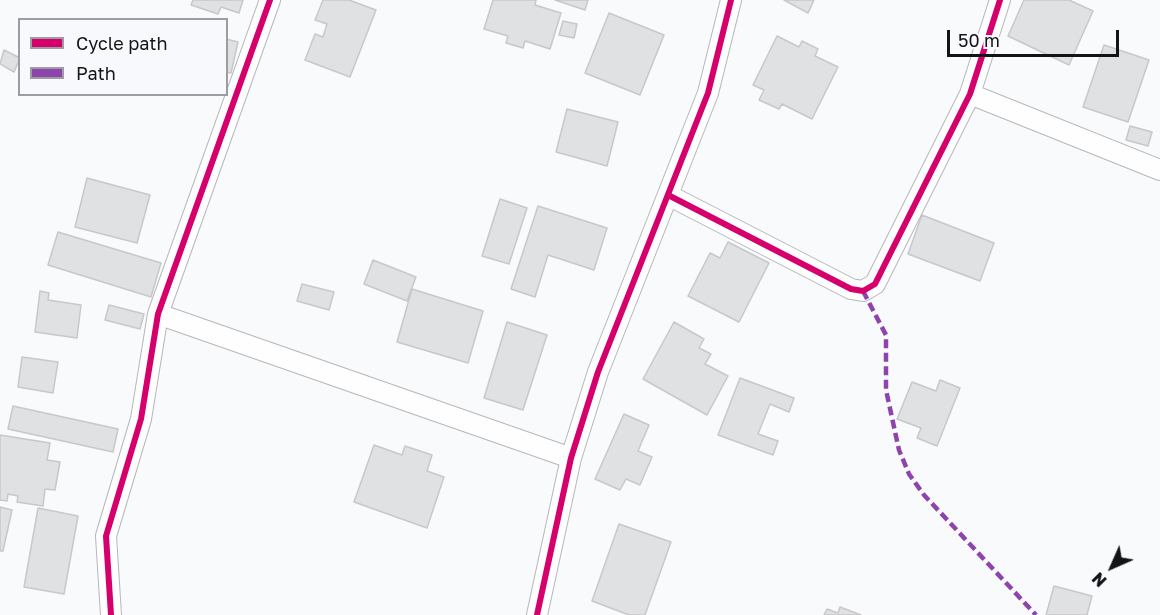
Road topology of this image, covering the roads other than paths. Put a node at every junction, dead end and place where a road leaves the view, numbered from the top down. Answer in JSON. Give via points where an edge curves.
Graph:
{"nodes":[{"id":1,"x":270,"y":0,"type":"edge"},
{"id":2,"x":730,"y":0,"type":"edge"},
{"id":3,"x":1000,"y":0,"type":"edge"},
{"id":4,"x":970,"y":94,"type":"junction"},
{"id":5,"x":1160,"y":170,"type":"edge"},
{"id":6,"x":670,"y":196,"type":"junction"},
{"id":7,"x":158,"y":314,"type":"junction"},
{"id":8,"x":571,"y":458,"type":"junction"},
{"id":9,"x":111,"y":615,"type":"edge"},
{"id":10,"x":537,"y":615,"type":"edge"}],
"edges":[{"from":1,"to":7,"type":"street"},
{"from":2,"to":6,"type":"street","via":[[708,93]]},
{"from":3,"to":4,"type":"street"},
{"from":4,"to":5,"type":"street"},
{"from":4,"to":6,"type":"street","via":[[874,284],[863,291],[851,289]]},
{"from":6,"to":8,"type":"street","via":[[598,372]]},
{"from":7,"to":8,"type":"street"},
{"from":7,"to":9,"type":"street","via":[[141,419],[106,536]]},
{"from":8,"to":10,"type":"street"}]}
